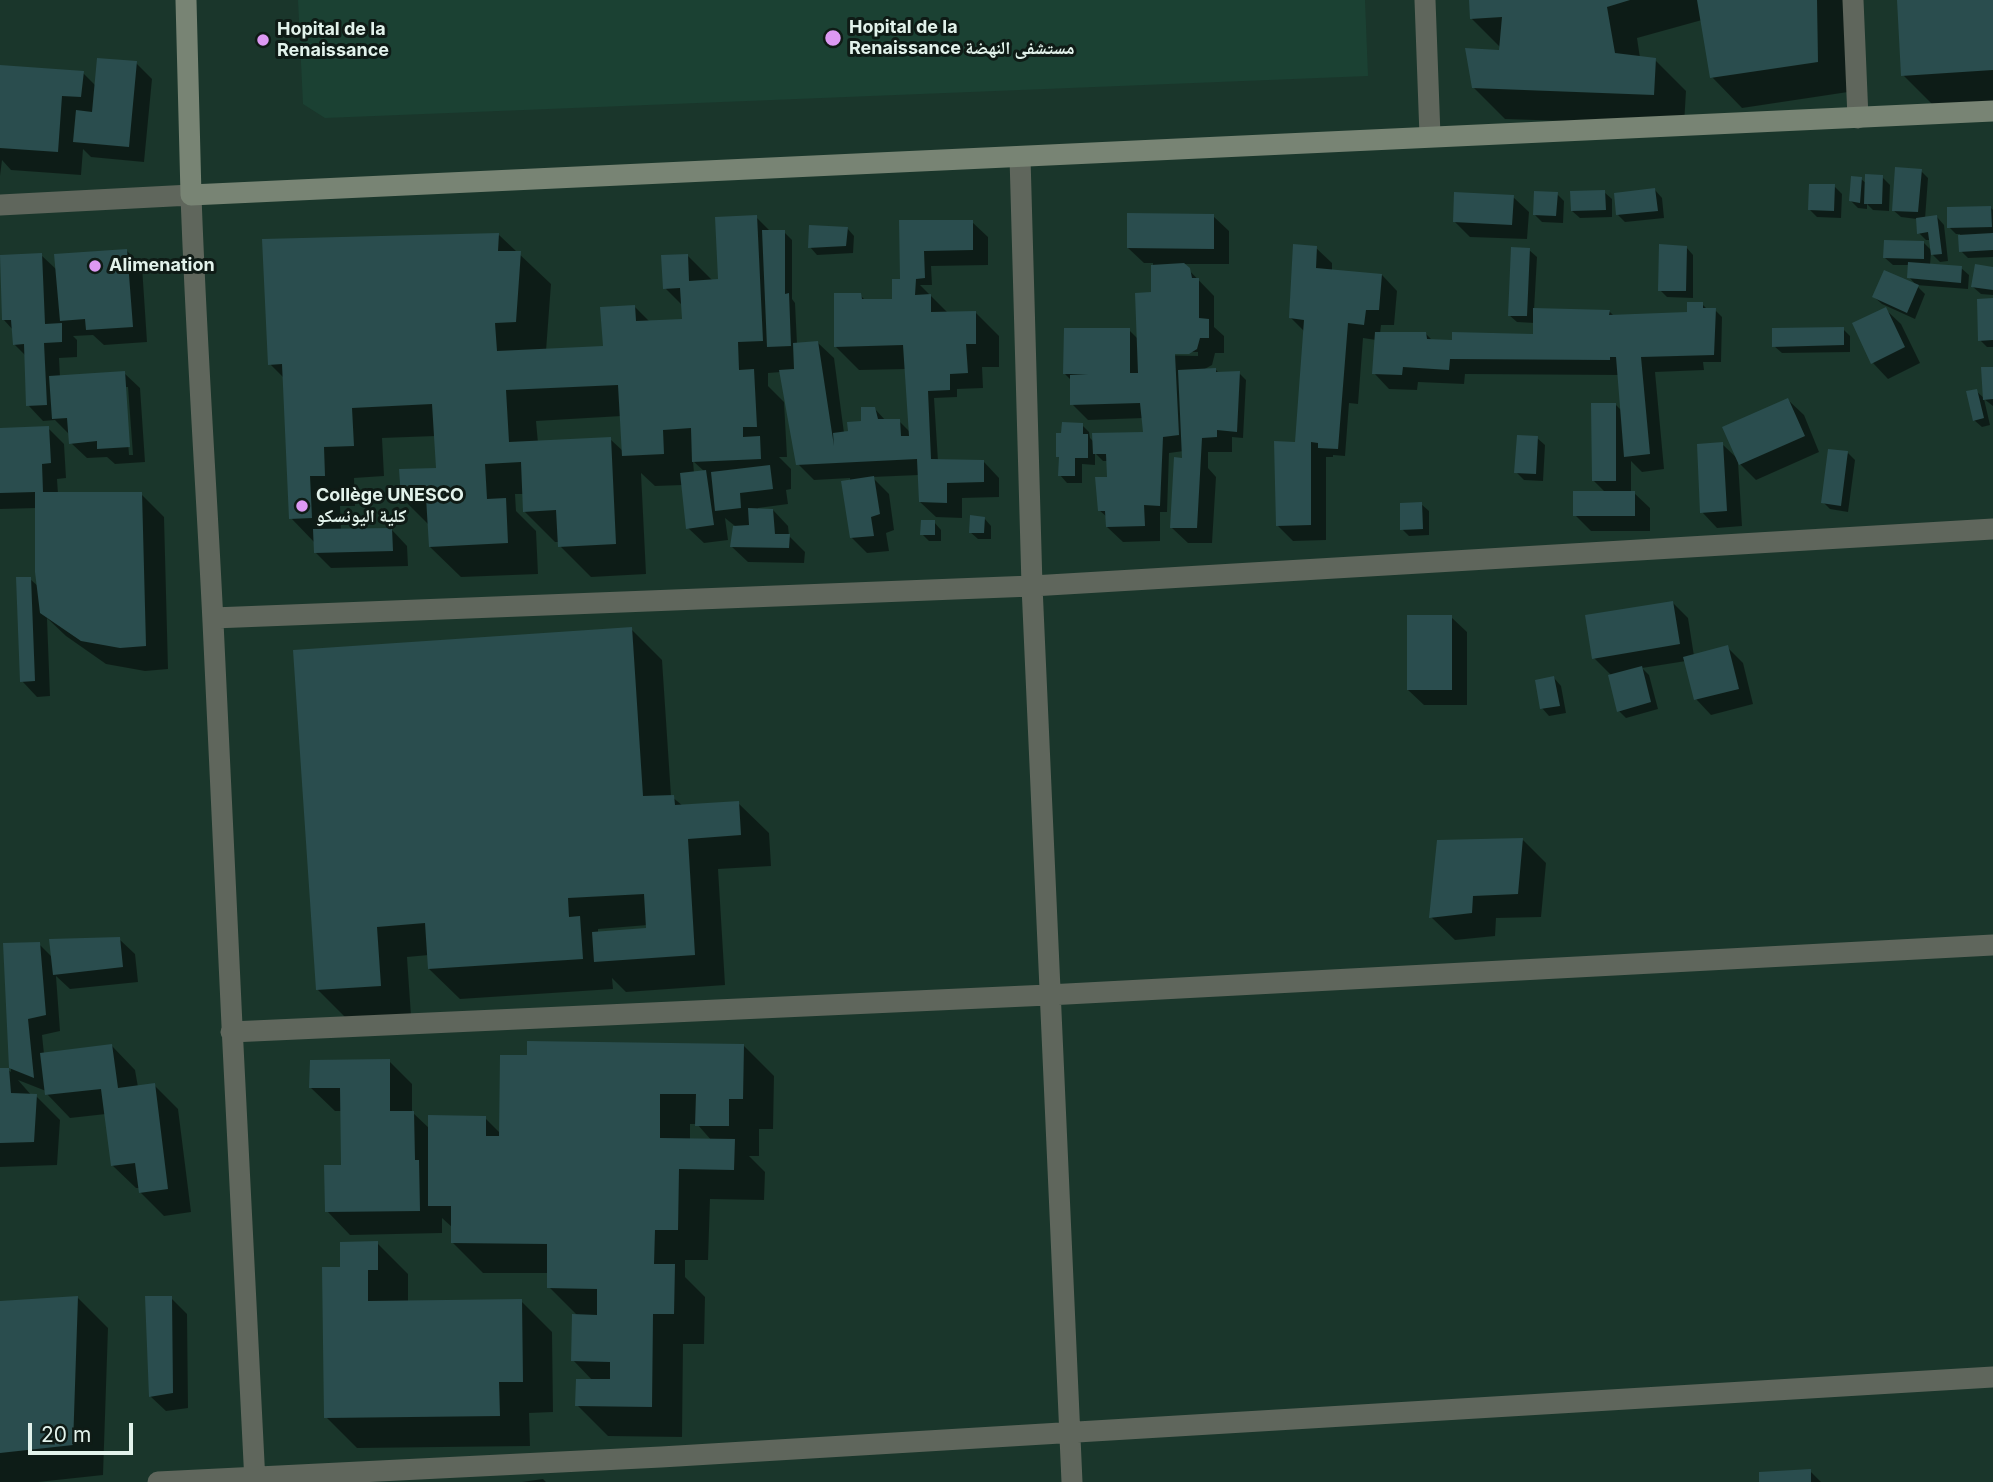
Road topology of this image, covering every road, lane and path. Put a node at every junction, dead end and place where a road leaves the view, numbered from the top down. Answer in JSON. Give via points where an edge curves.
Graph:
{"nodes":[{"id":1,"x":186,"y":0,"type":"edge"},
{"id":2,"x":1425,"y":0,"type":"edge"},
{"id":3,"x":1853,"y":0,"type":"edge"},
{"id":4,"x":1993,"y":111,"type":"edge"},
{"id":5,"x":1858,"y":118,"type":"junction"},
{"id":6,"x":1430,"y":136,"type":"junction"},
{"id":7,"x":1020,"y":157,"type":"junction"},
{"id":8,"x":191,"y":195,"type":"junction"},
{"id":9,"x":0,"y":205,"type":"edge"},
{"id":10,"x":1993,"y":529,"type":"edge"},
{"id":11,"x":1032,"y":586,"type":"junction"},
{"id":12,"x":213,"y":618,"type":"junction"},
{"id":13,"x":1993,"y":945,"type":"edge"},
{"id":14,"x":1048,"y":995,"type":"junction"},
{"id":15,"x":231,"y":1031,"type":"junction"},
{"id":16,"x":1993,"y":1377,"type":"edge"},
{"id":17,"x":1069,"y":1433,"type":"junction"},
{"id":18,"x":255,"y":1480,"type":"edge"},
{"id":19,"x":158,"y":1482,"type":"edge"},
{"id":20,"x":1072,"y":1482,"type":"edge"}],
"edges":[{"from":1,"to":8,"type":"street"},
{"from":2,"to":6,"type":"street"},
{"from":3,"to":5,"type":"street"},
{"from":4,"to":5,"type":"street"},
{"from":5,"to":6,"type":"street"},
{"from":6,"to":7,"type":"street"},
{"from":7,"to":8,"type":"street"},
{"from":7,"to":11,"type":"street"},
{"from":8,"to":9,"type":"street"},
{"from":8,"to":12,"type":"street"},
{"from":10,"to":11,"type":"street"},
{"from":11,"to":12,"type":"street"},
{"from":11,"to":14,"type":"street"},
{"from":12,"to":15,"type":"street"},
{"from":13,"to":14,"type":"street"},
{"from":14,"to":15,"type":"street"},
{"from":14,"to":17,"type":"street"},
{"from":15,"to":18,"type":"street"},
{"from":16,"to":17,"type":"street"},
{"from":17,"to":18,"type":"street"},
{"from":17,"to":20,"type":"street"},
{"from":18,"to":19,"type":"street"}]}
